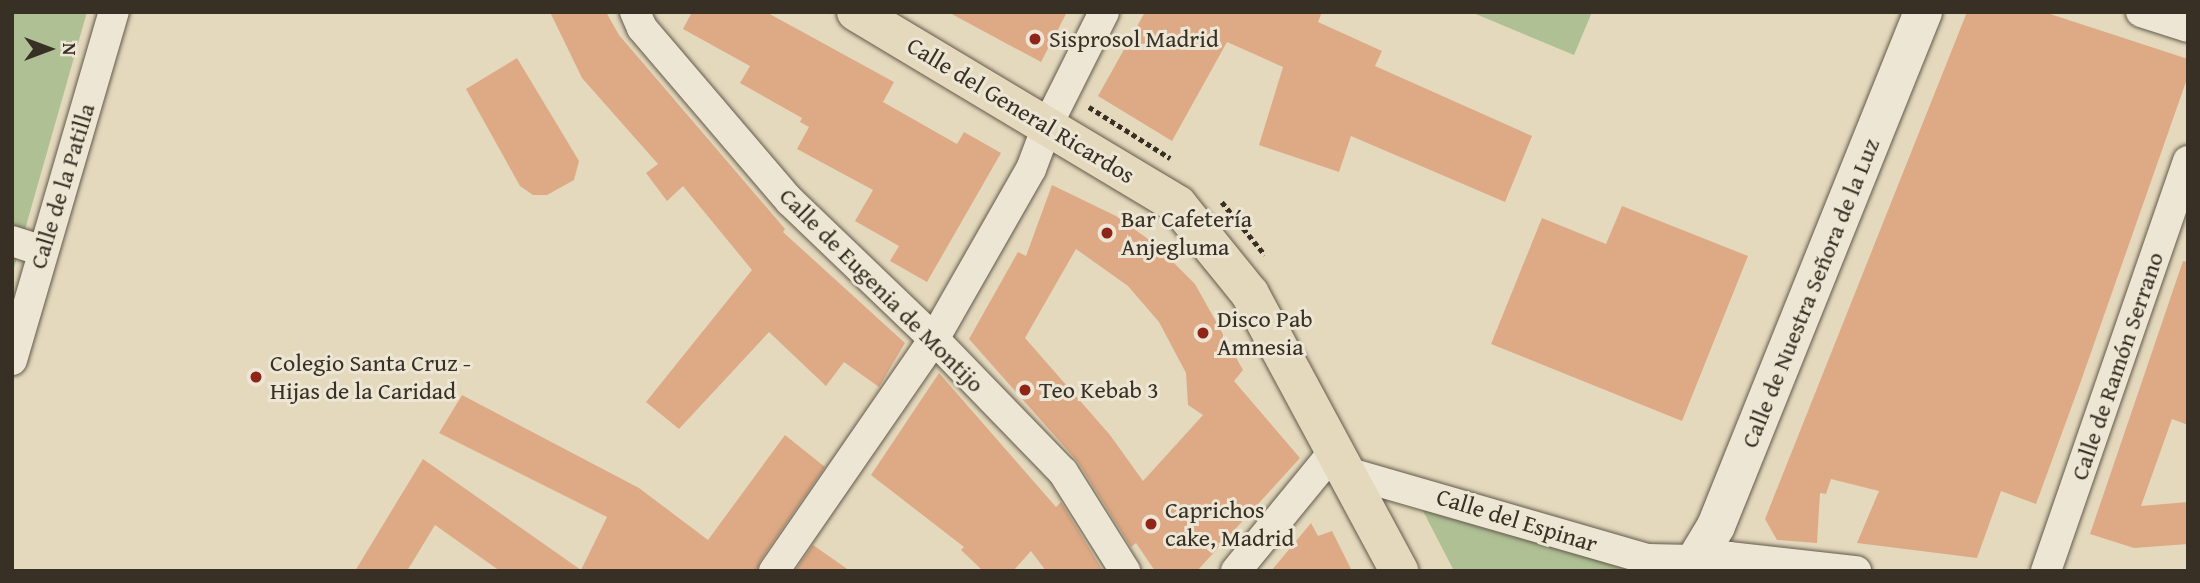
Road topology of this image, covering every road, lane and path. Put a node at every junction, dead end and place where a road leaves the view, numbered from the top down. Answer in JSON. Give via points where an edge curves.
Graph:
{"nodes":[{"id":1,"x":114,"y":12,"type":"edge"},
{"id":2,"x":635,"y":12,"type":"edge"},
{"id":3,"x":856,"y":12,"type":"edge"},
{"id":4,"x":1104,"y":12,"type":"edge"},
{"id":5,"x":1923,"y":12,"type":"edge"},
{"id":6,"x":2141,"y":12,"type":"edge"},
{"id":7,"x":2188,"y":27,"type":"edge"},
{"id":8,"x":1048,"y":124,"type":"junction"},
{"id":9,"x":2188,"y":161,"type":"edge"},
{"id":10,"x":12,"y":241,"type":"edge"},
{"id":11,"x":42,"y":251,"type":"junction"},
{"id":12,"x":934,"y":339,"type":"junction"},
{"id":13,"x":12,"y":360,"type":"edge"},
{"id":14,"x":1340,"y":461,"type":"junction"},
{"id":15,"x":1691,"y":566,"type":"edge"},
{"id":16,"x":774,"y":571,"type":"edge"},
{"id":17,"x":1125,"y":571,"type":"edge"},
{"id":18,"x":1236,"y":571,"type":"edge"},
{"id":19,"x":1399,"y":571,"type":"edge"},
{"id":20,"x":1856,"y":571,"type":"edge"},
{"id":21,"x":2046,"y":571,"type":"edge"}],
"edges":[{"from":1,"to":11,"type":"street","name":"Calle de la Patilla"},
{"from":2,"to":12,"type":"street","name":"Calle de Eugenia de Montijo","via":[[642,28],[790,201]]},
{"from":3,"to":8,"type":"main road","name":"Calle del General Ricardos"},
{"from":4,"to":8,"type":"street"},
{"from":5,"to":15,"type":"street","name":"Calle de Nuestra Señora de la Luz","via":[[1716,526]]},
{"from":6,"to":7,"type":"street"},
{"from":8,"to":12,"type":"street","via":[[1031,169]]},
{"from":8,"to":14,"type":"main road","name":"Calle del General Ricardos","via":[[1178,205],[1250,294]]},
{"from":9,"to":21,"type":"street","name":"Calle de Ramón Serrano"},
{"from":10,"to":11,"type":"street"},
{"from":11,"to":13,"type":"street","name":"Calle de la Patilla"},
{"from":12,"to":16,"type":"street"},
{"from":12,"to":17,"type":"street","name":"Calle de Eugenia de Montijo","via":[[1063,472]]},
{"from":14,"to":15,"type":"street","name":"Calle del Espinar","via":[[1648,559]]},
{"from":14,"to":18,"type":"street"},
{"from":14,"to":19,"type":"main road","name":"Calle del General Ricardos"},
{"from":15,"to":20,"type":"street","name":"Calle del Espinar","via":[[1729,557]]}]}
